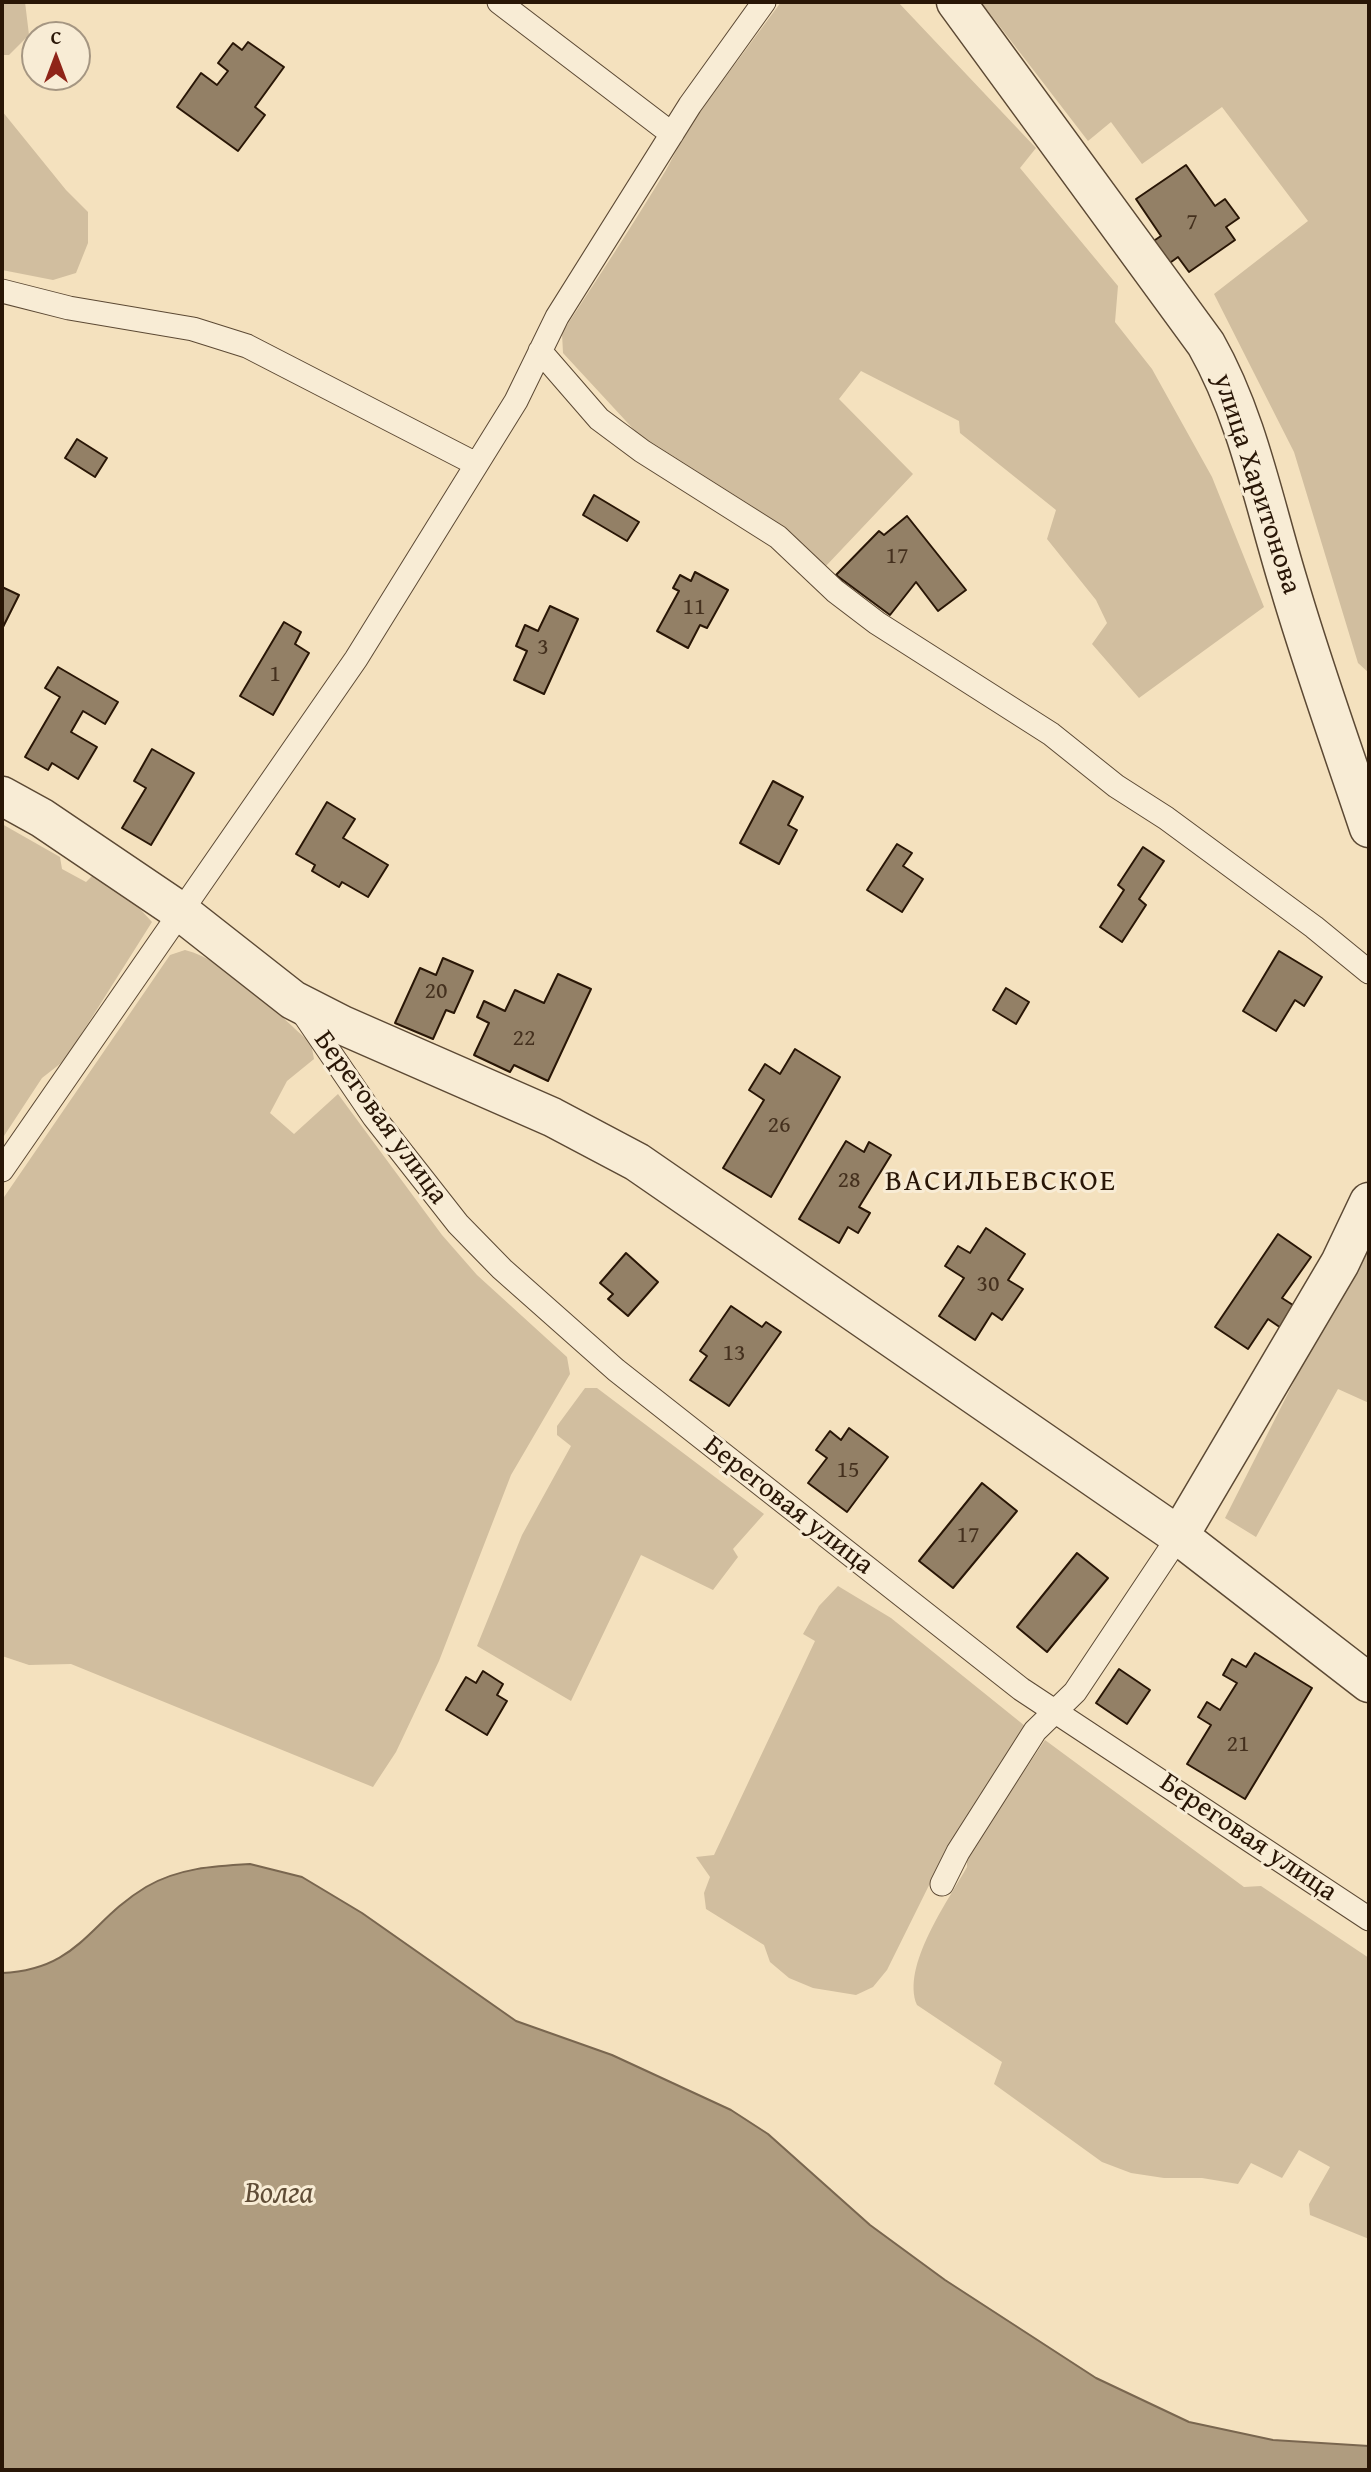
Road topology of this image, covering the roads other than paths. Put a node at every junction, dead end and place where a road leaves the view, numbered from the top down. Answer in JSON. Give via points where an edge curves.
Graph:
{"nodes":[{"id":1,"x":499,"y":2,"type":"edge"},
{"id":2,"x":764,"y":2,"type":"edge"},
{"id":3,"x":956,"y":2,"type":"edge"},
{"id":4,"x":672,"y":134,"type":"junction"},
{"id":5,"x":2,"y":292,"type":"edge"},
{"id":6,"x":540,"y":351,"type":"junction"},
{"id":7,"x":477,"y":464,"type":"junction"},
{"id":8,"x":2,"y":796,"type":"edge"},
{"id":9,"x":1369,"y":828,"type":"edge"},
{"id":10,"x":181,"y":912,"type":"junction"},
{"id":11,"x":1369,"y":972,"type":"edge"},
{"id":12,"x":293,"y":1000,"type":"junction"},
{"id":13,"x":2,"y":1170,"type":"edge"},
{"id":14,"x":1369,"y":1202,"type":"edge"},
{"id":15,"x":1179,"y":1535,"type":"junction"},
{"id":16,"x":1369,"y":1683,"type":"edge"},
{"id":17,"x":1056,"y":1711,"type":"junction"},
{"id":18,"x":942,"y":1884,"type":"dead end"},
{"id":19,"x":1369,"y":1919,"type":"edge"}],
"edges":[{"from":1,"to":4,"type":"lane"},
{"from":2,"to":4,"type":"lane"},
{"from":3,"to":9,"type":"street","name":"улица Харитонова","via":[[1206,344],[1223,375]]},
{"from":4,"to":6,"type":"lane"},
{"from":5,"to":7,"type":"lane","via":[[220,336],[281,361]]},
{"from":6,"to":7,"type":"lane"},
{"from":6,"to":11,"type":"lane","via":[[599,419],[778,537],[877,623],[1051,734]]},
{"from":7,"to":10,"type":"lane","via":[[356,659]]},
{"from":8,"to":10,"type":"street","name":"Береговая улица"},
{"from":10,"to":12,"type":"street","name":"Береговая улица"},
{"from":10,"to":13,"type":"lane"},
{"from":12,"to":15,"type":"street","name":"Береговая улица","via":[[552,1117],[637,1161]]},
{"from":12,"to":17,"type":"lane","name":"Береговая улица","via":[[383,1128],[458,1224],[502,1269],[616,1370],[1021,1689]]},
{"from":14,"to":15,"type":"street","via":[[1340,1263]]},
{"from":15,"to":16,"type":"street","name":"Береговая улица"},
{"from":15,"to":17,"type":"lane","via":[[1075,1692]]},
{"from":17,"to":18,"type":"lane","via":[[1035,1731]]},
{"from":17,"to":19,"type":"lane","name":"Береговая улица"}]}
